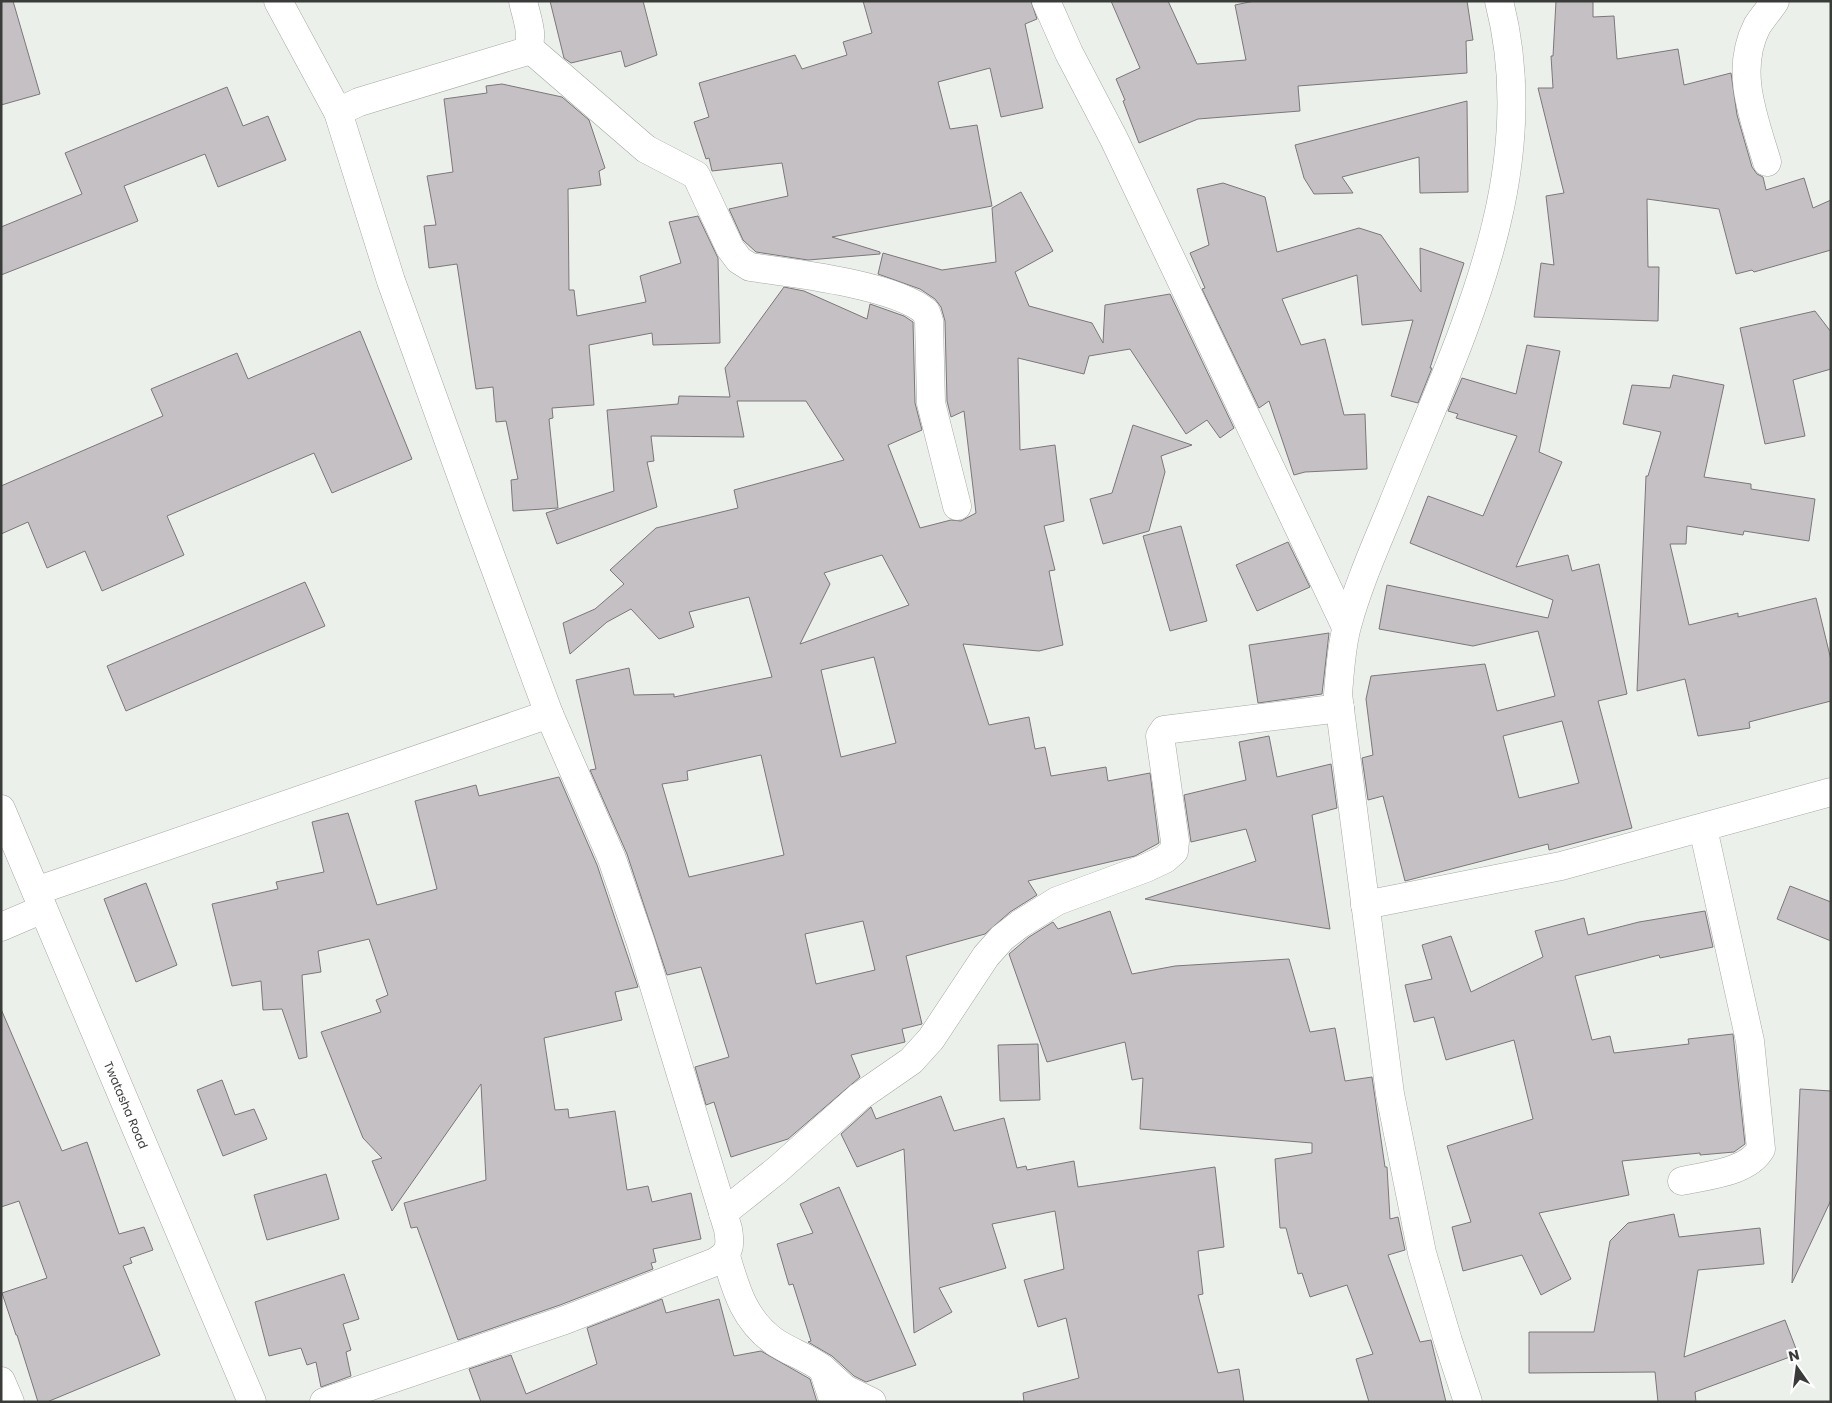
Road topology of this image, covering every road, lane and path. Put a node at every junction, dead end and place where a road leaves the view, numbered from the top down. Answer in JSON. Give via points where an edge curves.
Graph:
{"nodes":[{"id":1,"x":278,"y":1,"type":"edge"},
{"id":2,"x":523,"y":1,"type":"edge"},
{"id":3,"x":1046,"y":1,"type":"edge"},
{"id":4,"x":1499,"y":1,"type":"edge"},
{"id":5,"x":1776,"y":1,"type":"edge"},
{"id":6,"x":529,"y":48,"type":"junction"},
{"id":7,"x":338,"y":112,"type":"junction"},
{"id":8,"x":1767,"y":162,"type":"dead end"},
{"id":9,"x":957,"y":506,"type":"dead end"},
{"id":10,"x":1346,"y":627,"type":"junction"},
{"id":11,"x":1340,"y":708,"type":"junction"},
{"id":12,"x":549,"y":714,"type":"junction"},
{"id":13,"x":1831,"y":792,"type":"edge"},
{"id":14,"x":1,"y":809,"type":"edge"},
{"id":15,"x":1703,"y":828,"type":"junction"},
{"id":16,"x":39,"y":900,"type":"junction"},
{"id":17,"x":1365,"y":905,"type":"junction"},
{"id":18,"x":1,"y":927,"type":"edge"},
{"id":19,"x":1682,"y":1182,"type":"dead end"},
{"id":20,"x":723,"y":1213,"type":"junction"},
{"id":21,"x":726,"y":1256,"type":"junction"},
{"id":22,"x":823,"y":1369,"type":"junction"},
{"id":23,"x":1,"y":1381,"type":"edge"},
{"id":24,"x":10,"y":1402,"type":"edge"},
{"id":25,"x":252,"y":1402,"type":"edge"},
{"id":26,"x":324,"y":1402,"type":"edge"},
{"id":27,"x":834,"y":1402,"type":"edge"},
{"id":28,"x":872,"y":1402,"type":"edge"},
{"id":29,"x":1468,"y":1402,"type":"edge"}],
"edges":[{"from":1,"to":7,"type":"street"},
{"from":2,"to":6,"type":"street","via":[[531,40]]},
{"from":3,"to":10,"type":"street"},
{"from":4,"to":10,"type":"street","via":[[1512,79],[1504,189],[1494,238],[1480,287]]},
{"from":5,"to":8,"type":"street","via":[[1757,26],[1745,85]]},
{"from":6,"to":7,"type":"street","via":[[359,102]]},
{"from":6,"to":9,"type":"street","via":[[646,149],[696,175],[730,248],[739,260],[750,267],[837,280],[910,300],[926,312],[930,403]]},
{"from":7,"to":12,"type":"street","via":[[394,290]]},
{"from":10,"to":11,"type":"street","via":[[1338,694]]},
{"from":11,"to":17,"type":"street"},
{"from":11,"to":20,"type":"street","via":[[1164,730],[1160,736],[1174,851],[1165,860],[1056,901],[1008,933],[986,956],[932,1039],[911,1060],[859,1097]]},
{"from":12,"to":16,"type":"street"},
{"from":12,"to":20,"type":"street","via":[[612,859]]},
{"from":13,"to":15,"type":"street"},
{"from":14,"to":16,"type":"street","name":"Twatasha Road"},
{"from":15,"to":17,"type":"street","via":[[1561,866]]},
{"from":15,"to":19,"type":"street","via":[[1750,1041],[1760,1149],[1756,1158],[1744,1165]]},
{"from":16,"to":18,"type":"street"},
{"from":16,"to":25,"type":"street","name":"Twatasha Road"},
{"from":17,"to":29,"type":"street","via":[[1390,1094],[1422,1253]]},
{"from":20,"to":21,"type":"street","via":[[731,1246]]},
{"from":21,"to":22,"type":"street","via":[[740,1301],[755,1323],[774,1341]]},
{"from":21,"to":26,"type":"street","via":[[564,1320]]},
{"from":22,"to":27,"type":"street"},
{"from":22,"to":28,"type":"street","via":[[845,1389]]},
{"from":23,"to":24,"type":"street"}]}
